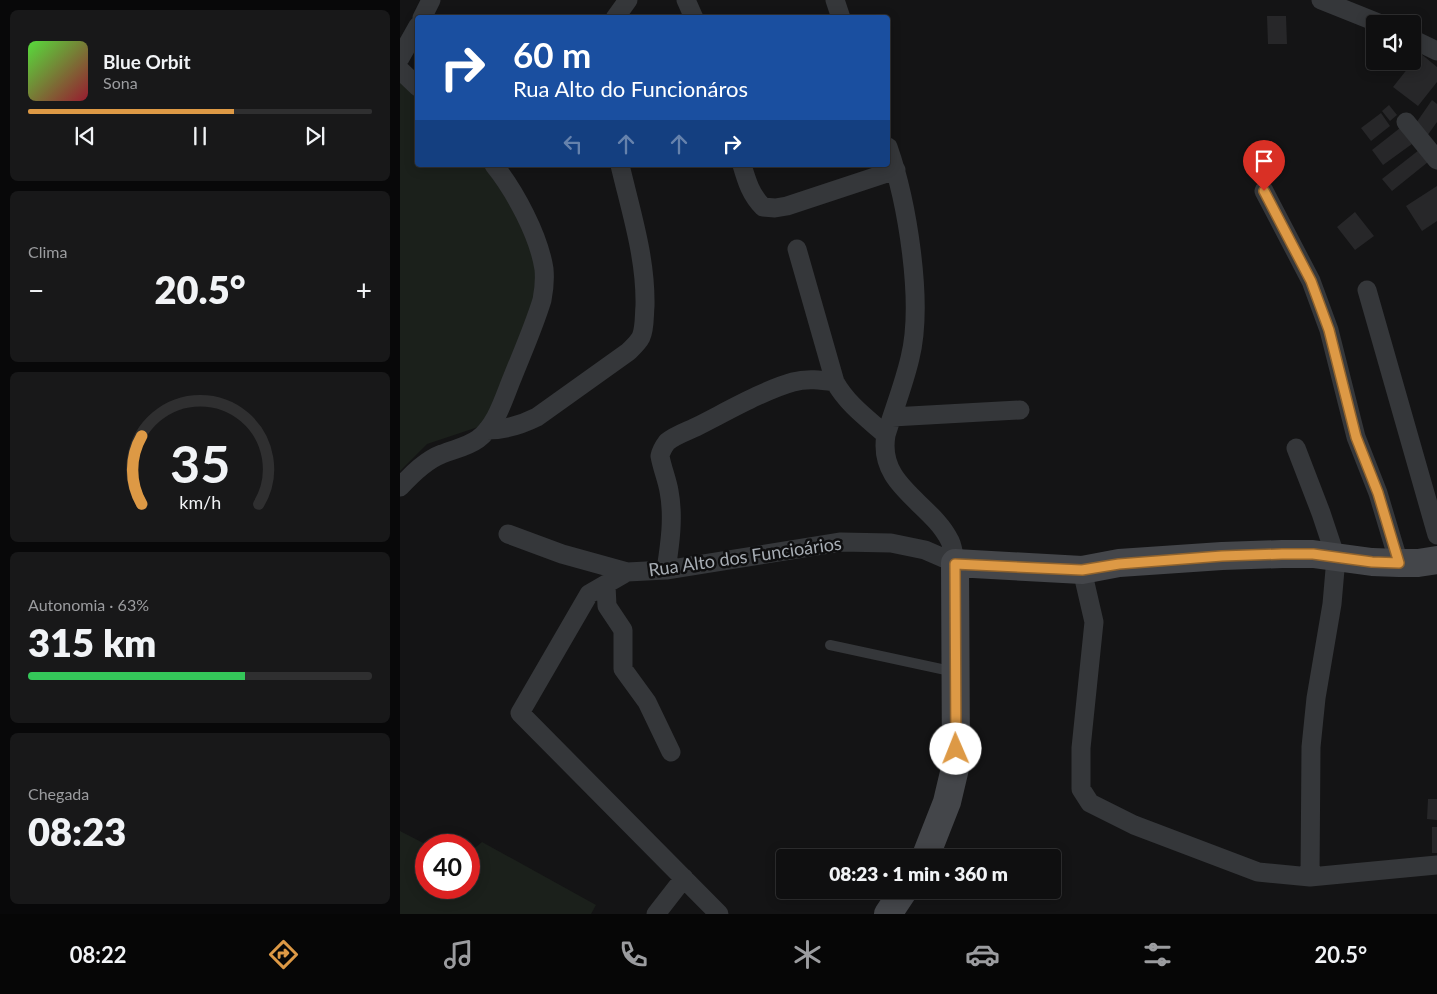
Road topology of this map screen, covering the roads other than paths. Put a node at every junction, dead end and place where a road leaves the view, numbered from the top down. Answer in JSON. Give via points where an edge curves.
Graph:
{"nodes":[{"id":1,"x":431,"y":0,"type":"edge"},
{"id":2,"x":628,"y":0,"type":"edge"},
{"id":3,"x":686,"y":0,"type":"edge"},
{"id":4,"x":835,"y":0,"type":"edge"},
{"id":5,"x":1321,"y":0,"type":"edge"},
{"id":6,"x":424,"y":15,"type":"edge"},
{"id":7,"x":618,"y":15,"type":"edge"},
{"id":8,"x":693,"y":15,"type":"edge"},
{"id":9,"x":840,"y":15,"type":"edge"},
{"id":10,"x":1366,"y":18,"type":"edge"},
{"id":11,"x":415,"y":31,"type":"edge"},
{"id":12,"x":1421,"y":44,"type":"edge"},
{"id":13,"x":1437,"y":52,"type":"edge"},
{"id":14,"x":400,"y":58,"type":"edge"},
{"id":15,"x":400,"y":70,"type":"edge"},
{"id":16,"x":415,"y":84,"type":"edge"},
{"id":17,"x":1406,"y":122,"type":"dead end"},
{"id":18,"x":890,"y":153,"type":"edge"},
{"id":19,"x":1437,"y":160,"type":"edge"},
{"id":20,"x":496,"y":167,"type":"edge"},
{"id":21,"x":621,"y":167,"type":"edge"},
{"id":22,"x":743,"y":167,"type":"edge"},
{"id":23,"x":896,"y":170,"type":"junction"},
{"id":24,"x":1264,"y":191,"type":"dead end"},
{"id":25,"x":797,"y":249,"type":"dead end"},
{"id":26,"x":1367,"y":290,"type":"dead end"},
{"id":27,"x":836,"y":382,"type":"junction"},
{"id":28,"x":1020,"y":410,"type":"dead end"},
{"id":29,"x":889,"y":426,"type":"junction"},
{"id":30,"x":487,"y":430,"type":"junction"},
{"id":31,"x":1296,"y":448,"type":"dead end"},
{"id":32,"x":400,"y":487,"type":"edge"},
{"id":33,"x":508,"y":534,"type":"dead end"},
{"id":34,"x":1437,"y":535,"type":"edge"},
{"id":35,"x":1336,"y":558,"type":"junction"},
{"id":36,"x":1437,"y":560,"type":"edge"},
{"id":37,"x":1399,"y":563,"type":"junction"},
{"id":38,"x":955,"y":564,"type":"junction"},
{"id":39,"x":666,"y":570,"type":"junction"},
{"id":40,"x":1082,"y":570,"type":"junction"},
{"id":41,"x":627,"y":572,"type":"junction"},
{"id":42,"x":606,"y":585,"type":"junction"},
{"id":43,"x":830,"y":645,"type":"dead end"},
{"id":44,"x":956,"y":672,"type":"junction"},
{"id":45,"x":670,"y":752,"type":"dead end"},
{"id":46,"x":929,"y":849,"type":"edge"},
{"id":47,"x":1437,"y":865,"type":"edge"},
{"id":48,"x":684,"y":878,"type":"junction"},
{"id":49,"x":1310,"y":878,"type":"junction"},
{"id":50,"x":898,"y":899,"type":"edge"},
{"id":51,"x":656,"y":914,"type":"edge"},
{"id":52,"x":719,"y":914,"type":"edge"},
{"id":53,"x":888,"y":914,"type":"edge"}],
"edges":[{"from":1,"to":6,"type":"street"},
{"from":2,"to":7,"type":"street"},
{"from":3,"to":8,"type":"street"},
{"from":4,"to":9,"type":"street"},
{"from":5,"to":10,"type":"street"},
{"from":11,"to":14,"type":"street"},
{"from":12,"to":13,"type":"street"},
{"from":15,"to":16,"type":"street"},
{"from":17,"to":19,"type":"street"},
{"from":18,"to":23,"type":"street"},
{"from":20,"to":30,"type":"street","via":[[510,186],[535,238],[545,285],[535,322],[500,407]]},
{"from":21,"to":30,"type":"street","via":[[643,268],[644,318],[640,338],[628,352],[537,417],[520,425]]},
{"from":22,"to":23,"type":"street","via":[[749,187],[763,208],[787,206]]},
{"from":23,"to":29,"type":"street","via":[[907,225],[915,310],[910,358]]},
{"from":24,"to":37,"type":"street","via":[[1311,281],[1329,330],[1356,437],[1378,493]]},
{"from":25,"to":27,"type":"street"},
{"from":26,"to":34,"type":"street"},
{"from":27,"to":29,"type":"street","via":[[849,402]]},
{"from":27,"to":39,"type":"street","via":[[794,381],[708,420],[667,443],[660,453],[670,491],[672,530]]},
{"from":28,"to":29,"type":"street"},
{"from":29,"to":38,"type":"street","via":[[885,446],[890,469],[951,541]]},
{"from":30,"to":32,"type":"street","via":[[467,445],[427,462]]},
{"from":31,"to":35,"type":"street"},
{"from":33,"to":41,"type":"street","name":"Rua Alto dos Funcioários","via":[[562,554]]},
{"from":35,"to":37,"type":"street"},
{"from":35,"to":40,"type":"street","via":[[1313,554],[1222,556]]},
{"from":35,"to":49,"type":"street","via":[[1311,747]]},
{"from":36,"to":37,"type":"street"},
{"from":38,"to":39,"type":"street","name":"Rua Alto dos Funcioários","via":[[925,550],[891,543],[841,542]]},
{"from":38,"to":40,"type":"street"},
{"from":38,"to":44,"type":"street"},
{"from":39,"to":41,"type":"street","name":"Rua Alto dos Funcioários"},
{"from":40,"to":49,"type":"street","via":[[1094,622],[1081,748],[1081,789],[1090,803],[1134,825],[1258,872]]},
{"from":41,"to":42,"type":"street"},
{"from":42,"to":45,"type":"street","via":[[607,606],[623,630],[623,669],[646,702]]},
{"from":42,"to":48,"type":"street","via":[[589,594],[520,713]]},
{"from":43,"to":44,"type":"lane"},
{"from":44,"to":46,"type":"street","via":[[956,764],[947,802]]},
{"from":47,"to":49,"type":"street"},
{"from":48,"to":51,"type":"street"},
{"from":48,"to":52,"type":"street"},
{"from":50,"to":53,"type":"street"}]}
